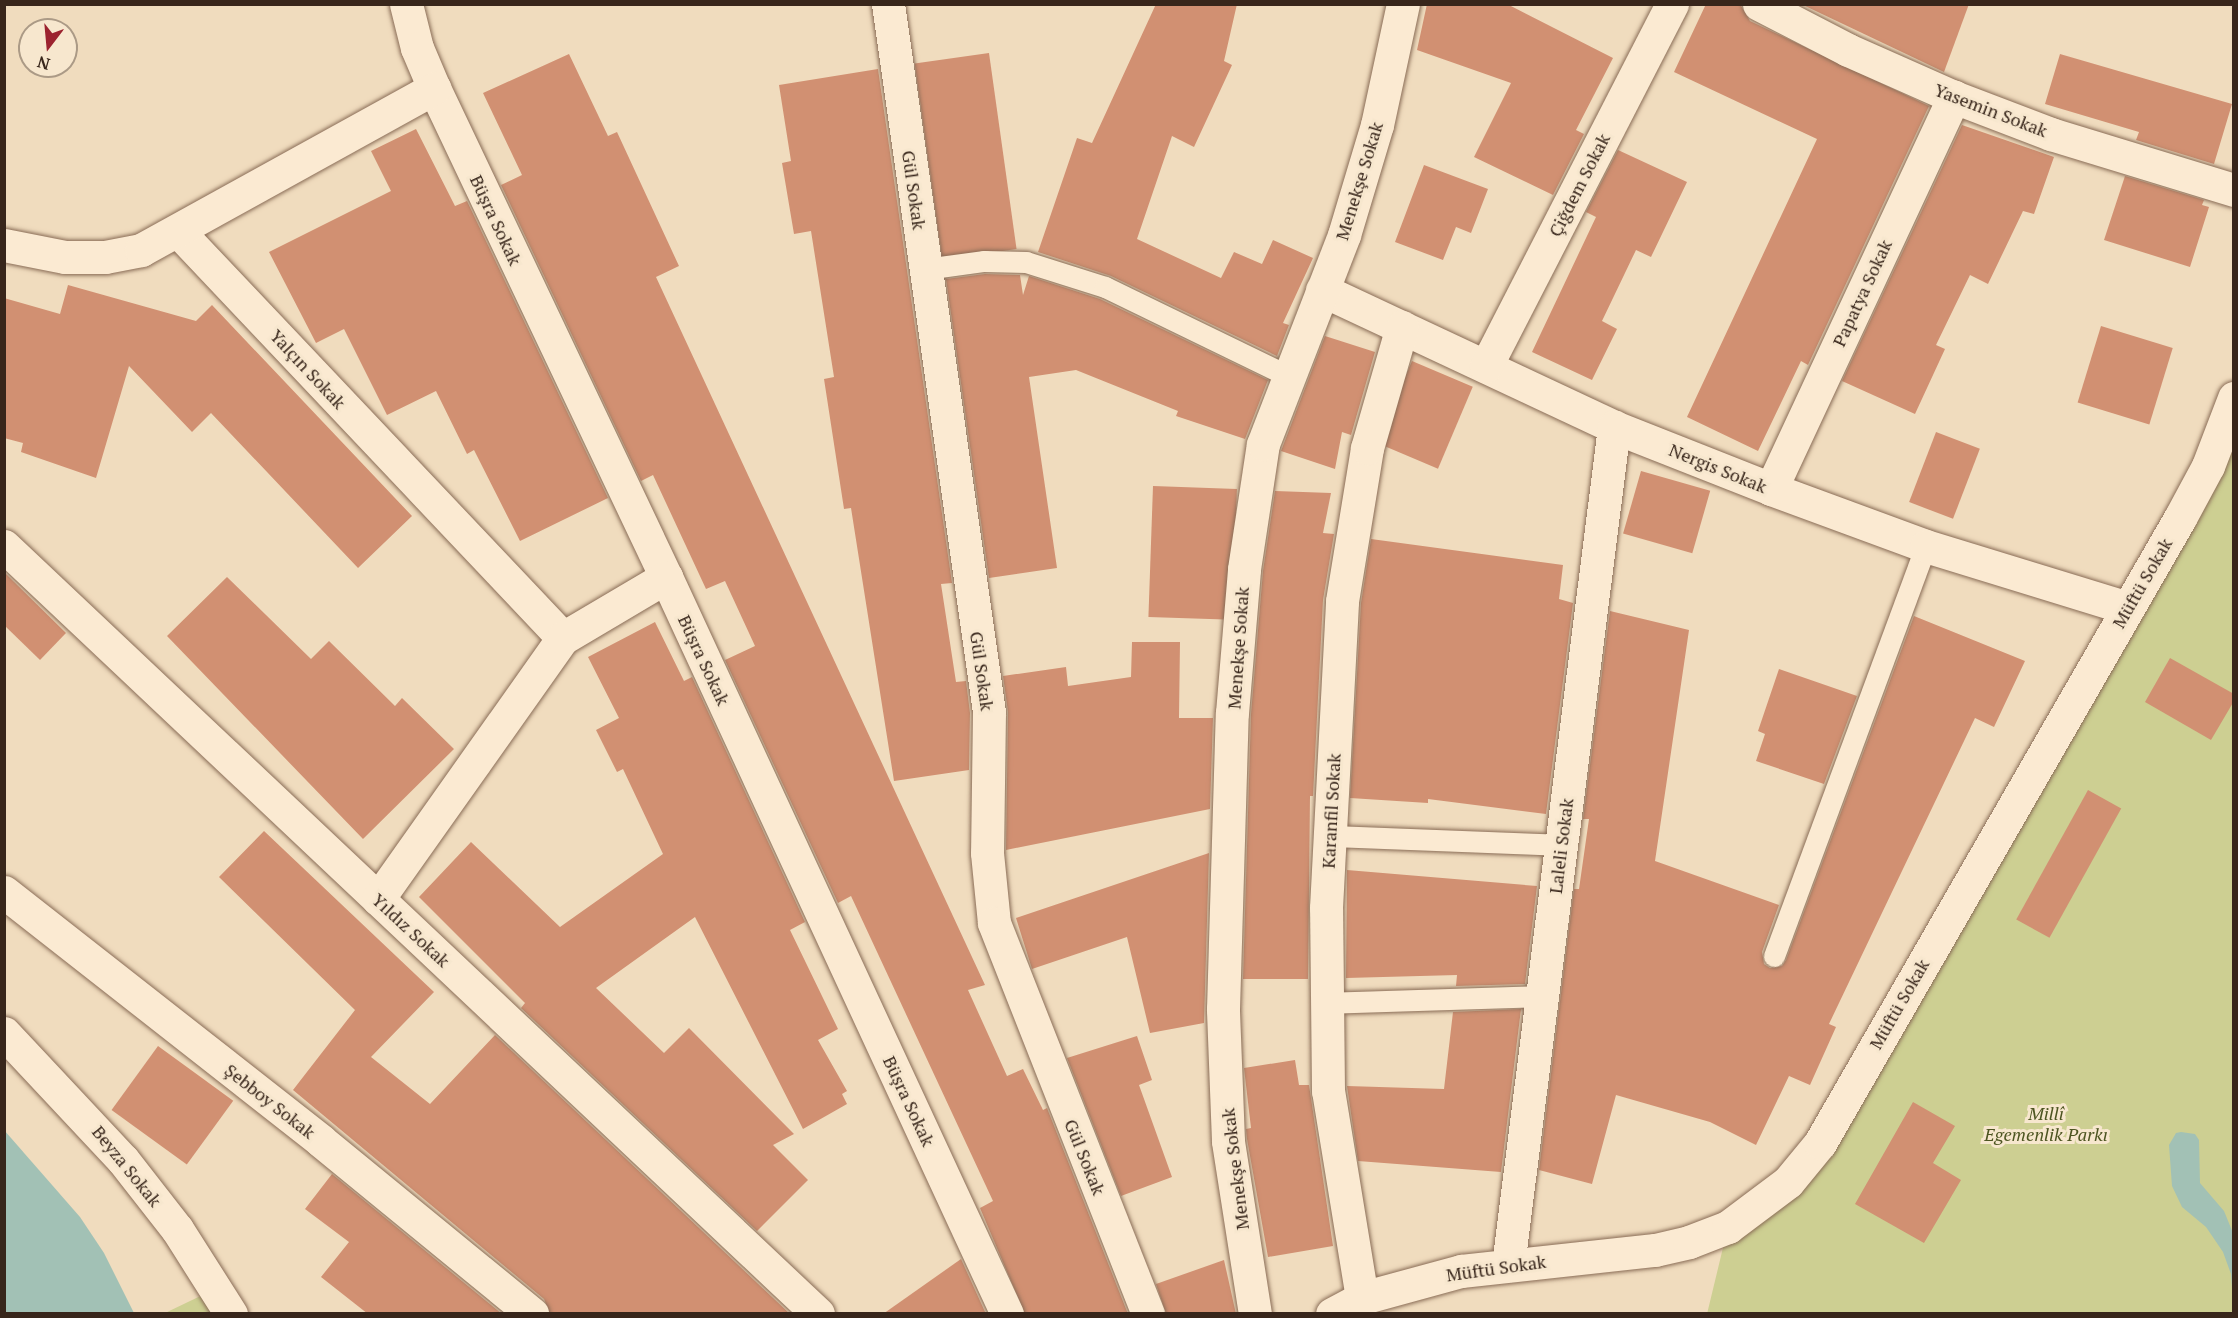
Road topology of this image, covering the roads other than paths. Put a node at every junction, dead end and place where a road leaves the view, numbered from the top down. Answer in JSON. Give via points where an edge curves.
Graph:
{"nodes":[{"id":1,"x":406,"y":4,"type":"edge"},
{"id":2,"x":888,"y":4,"type":"edge"},
{"id":3,"x":1403,"y":4,"type":"edge"},
{"id":4,"x":1672,"y":4,"type":"edge"},
{"id":5,"x":1759,"y":4,"type":"edge"},
{"id":6,"x":434,"y":88,"type":"junction"},
{"id":7,"x":1954,"y":97,"type":"junction"},
{"id":8,"x":2234,"y":190,"type":"edge"},
{"id":9,"x":178,"y":231,"type":"junction"},
{"id":10,"x":4,"y":245,"type":"edge"},
{"id":11,"x":925,"y":269,"type":"junction"},
{"id":12,"x":1322,"y":290,"type":"junction"},
{"id":13,"x":1402,"y":327,"type":"junction"},
{"id":14,"x":1486,"y":366,"type":"junction"},
{"id":15,"x":1288,"y":376,"type":"junction"},
{"id":16,"x":2234,"y":398,"type":"edge"},
{"id":17,"x":1614,"y":427,"type":"junction"},
{"id":18,"x":1771,"y":489,"type":"junction"},
{"id":19,"x":4,"y":546,"type":"edge"},
{"id":20,"x":1926,"y":546,"type":"junction"},
{"id":21,"x":666,"y":577,"type":"junction"},
{"id":22,"x":2128,"y":608,"type":"junction"},
{"id":23,"x":562,"y":638,"type":"junction"},
{"id":24,"x":1330,"y":836,"type":"junction"},
{"id":25,"x":1561,"y":845,"type":"junction"},
{"id":26,"x":4,"y":892,"type":"edge"},
{"id":27,"x":378,"y":899,"type":"junction"},
{"id":28,"x":1774,"y":956,"type":"dead end"},
{"id":29,"x":1542,"y":996,"type":"junction"},
{"id":30,"x":1324,"y":1003,"type":"junction"},
{"id":31,"x":4,"y":1033,"type":"edge"},
{"id":32,"x":1508,"y":1265,"type":"junction"},
{"id":33,"x":1362,"y":1298,"type":"junction"},
{"id":34,"x":231,"y":1314,"type":"edge"},
{"id":35,"x":532,"y":1314,"type":"edge"},
{"id":36,"x":818,"y":1314,"type":"edge"},
{"id":37,"x":1007,"y":1314,"type":"edge"},
{"id":38,"x":1148,"y":1314,"type":"edge"},
{"id":39,"x":1255,"y":1314,"type":"edge"},
{"id":40,"x":1332,"y":1314,"type":"edge"}],
"edges":[{"from":1,"to":6,"type":"street","name":"Büşra Sokak","via":[[417,48]]},
{"from":2,"to":11,"type":"street","name":"Gül Sokak"},
{"from":3,"to":12,"type":"street","name":"Menekşe Sokak","via":[[1377,125],[1344,235]]},
{"from":4,"to":14,"type":"street","name":"Çiğdem Sokak"},
{"from":5,"to":7,"type":"street","name":"Yasemin Sokak","via":[[1848,50]]},
{"from":6,"to":9,"type":"street"},
{"from":6,"to":21,"type":"street","name":"Büşra Sokak"},
{"from":7,"to":8,"type":"street","name":"Yasemin Sokak","via":[[2051,134]]},
{"from":7,"to":18,"type":"street","name":"Papatya Sokak"},
{"from":9,"to":10,"type":"street","via":[[141,250],[105,257],[65,257]]},
{"from":9,"to":23,"type":"street","name":"Yalçın Sokak"},
{"from":11,"to":15,"type":"lane","via":[[984,261],[1026,262],[1105,287]]},
{"from":11,"to":38,"type":"street","name":"Gül Sokak","via":[[989,712],[987,853],[994,923]]},
{"from":12,"to":13,"type":"street","name":"Nergis Sokak"},
{"from":12,"to":15,"type":"street","name":"Menekşe Sokak"},
{"from":13,"to":14,"type":"street","name":"Nergis Sokak"},
{"from":13,"to":24,"type":"street","name":"Karanfil Sokak","via":[[1367,448],[1342,601]]},
{"from":14,"to":17,"type":"street","name":"Nergis Sokak"},
{"from":15,"to":39,"type":"street","name":"Menekşe Sokak","via":[[1263,444],[1251,503],[1232,713],[1223,1009],[1227,1117]]},
{"from":16,"to":22,"type":"street","name":"Müftü Sokak","via":[[2208,466]]},
{"from":17,"to":18,"type":"street","name":"Nergis Sokak"},
{"from":17,"to":25,"type":"street","name":"Laleli Sokak"},
{"from":18,"to":20,"type":"street","name":"Nergis Sokak"},
{"from":19,"to":27,"type":"street","name":"Yıldız Sokak"},
{"from":20,"to":22,"type":"street","name":"Nergis Sokak"},
{"from":20,"to":28,"type":"lane"},
{"from":21,"to":23,"type":"street"},
{"from":21,"to":37,"type":"street","name":"Büşra Sokak"},
{"from":22,"to":32,"type":"street","name":"Müftü Sokak","via":[[1820,1143],[1788,1182],[1728,1227],[1689,1242],[1655,1250]]},
{"from":23,"to":27,"type":"street"},
{"from":24,"to":25,"type":"lane"},
{"from":24,"to":30,"type":"street","name":"Karanfil Sokak"},
{"from":25,"to":29,"type":"street","name":"Laleli Sokak"},
{"from":26,"to":35,"type":"street","name":"Şebboy Sokak","via":[[321,1141]]},
{"from":27,"to":36,"type":"street","name":"Yıldız Sokak"},
{"from":29,"to":30,"type":"lane"},
{"from":29,"to":32,"type":"street","name":"Laleli Sokak"},
{"from":30,"to":33,"type":"street","name":"Karanfil Sokak","via":[[1328,1091]]},
{"from":31,"to":34,"type":"street","name":"Beyza Sokak","via":[[123,1160],[177,1229]]},
{"from":32,"to":33,"type":"street","name":"Müftü Sokak","via":[[1461,1271]]},
{"from":33,"to":40,"type":"street","name":"Müftü Sokak"}]}
